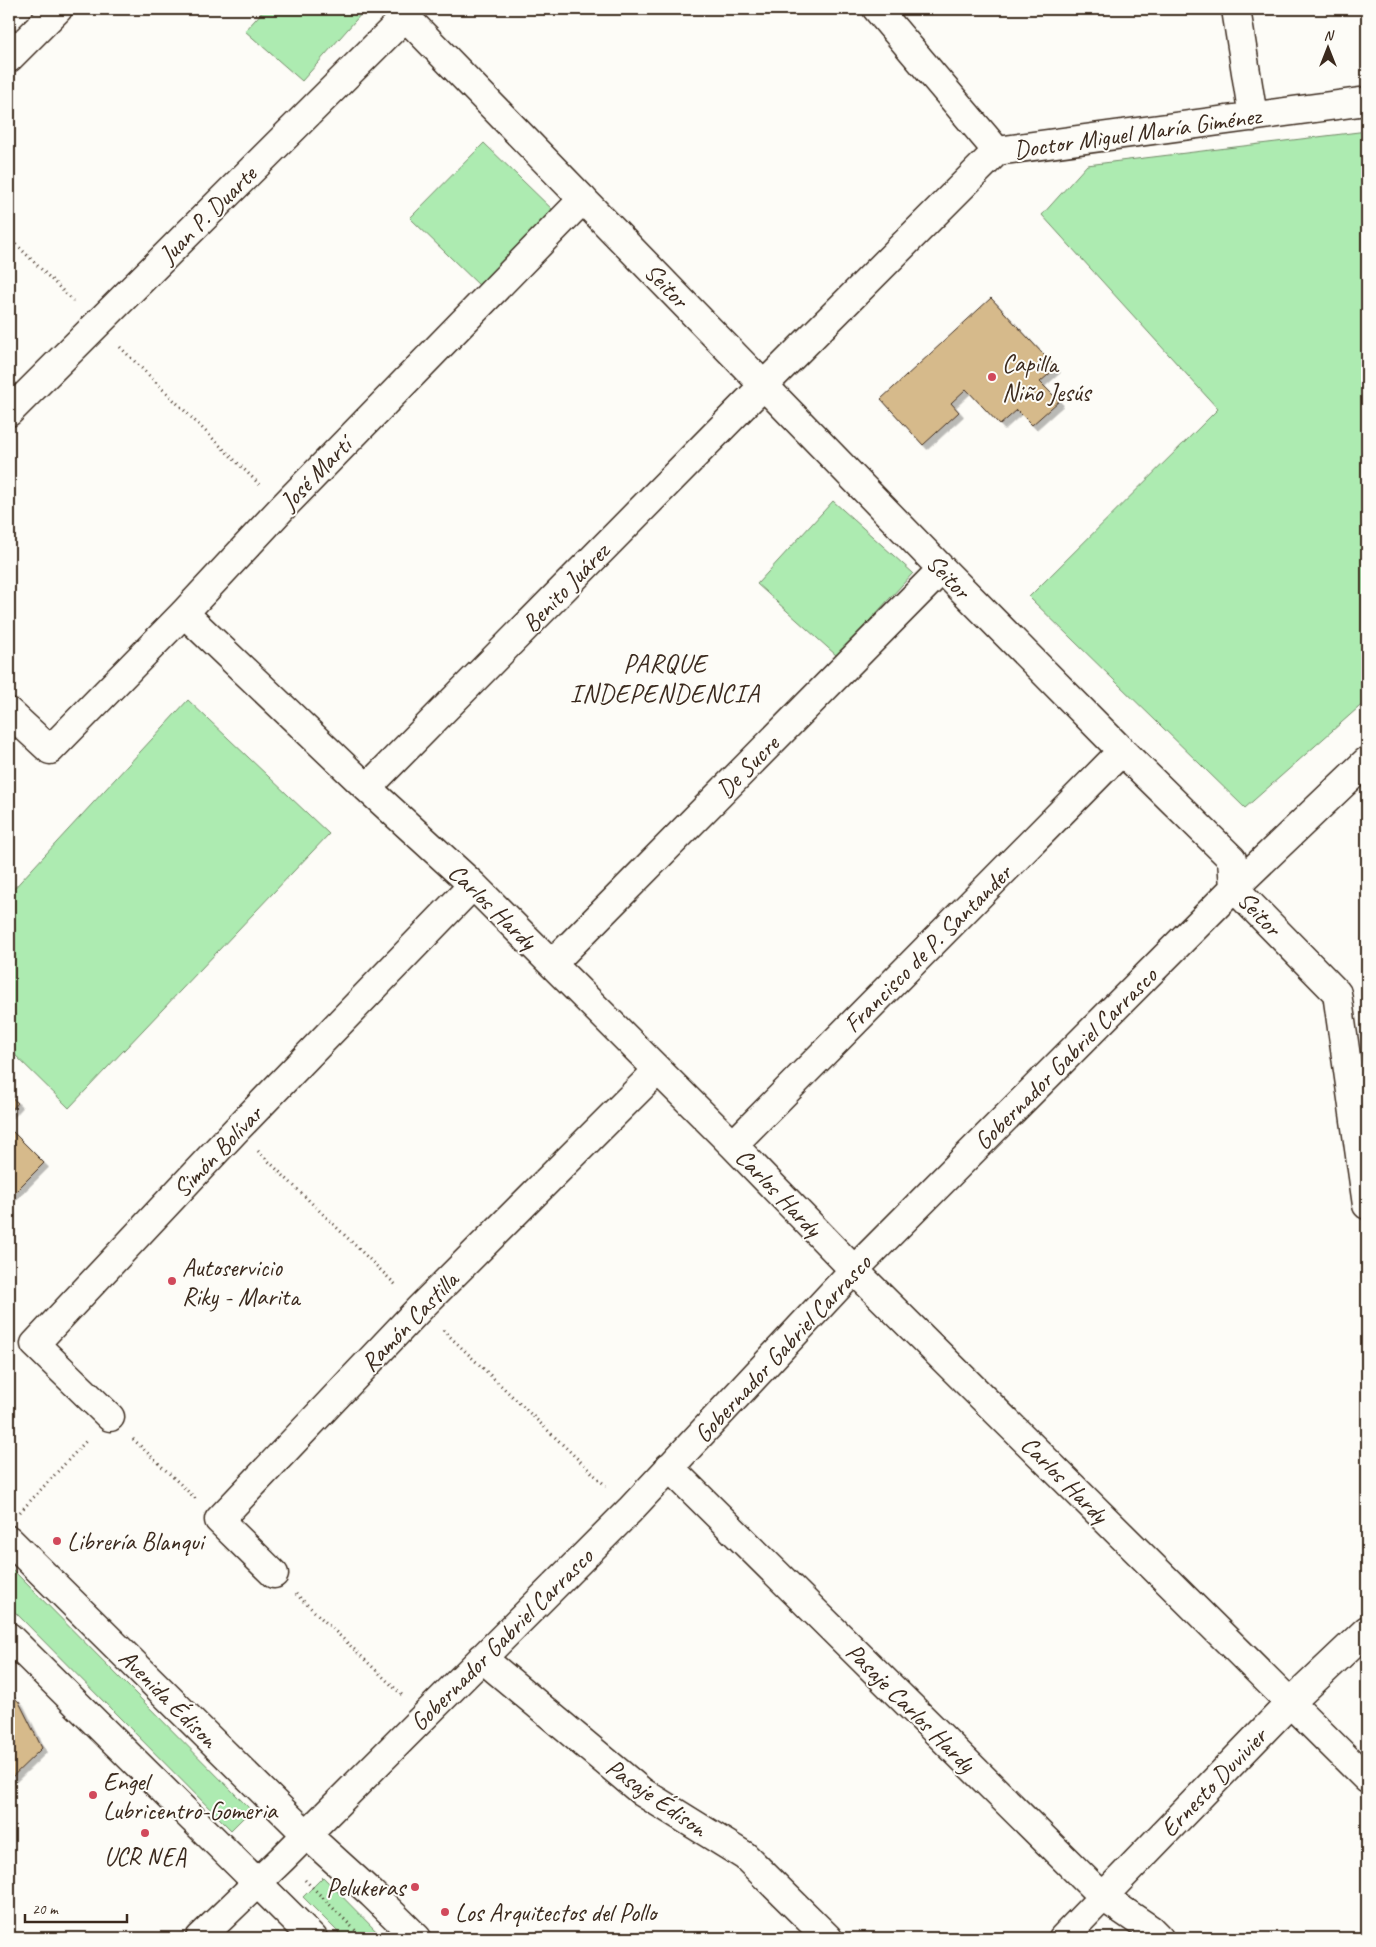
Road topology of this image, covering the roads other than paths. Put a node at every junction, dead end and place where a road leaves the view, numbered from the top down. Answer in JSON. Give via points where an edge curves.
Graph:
{"nodes":[{"id":1,"x":58,"y":9,"type":"edge"},
{"id":2,"x":877,"y":9,"type":"edge"},
{"id":3,"x":1236,"y":9,"type":"edge"},
{"id":4,"x":402,"y":12,"type":"edge"},
{"id":5,"x":9,"y":58,"type":"edge"},
{"id":6,"x":1367,"y":101,"type":"edge"},
{"id":7,"x":1252,"y":117,"type":"junction"},
{"id":8,"x":997,"y":151,"type":"junction"},
{"id":9,"x":583,"y":198,"type":"junction"},
{"id":10,"x":763,"y":386,"type":"junction"},
{"id":11,"x":9,"y":412,"type":"edge"},
{"id":12,"x":942,"y":569,"type":"junction"},
{"id":13,"x":184,"y":613,"type":"junction"},
{"id":14,"x":9,"y":712,"type":"edge"},
{"id":15,"x":1122,"y":751,"type":"junction"},
{"id":16,"x":1367,"y":761,"type":"edge"},
{"id":17,"x":367,"y":788,"type":"junction"},
{"id":18,"x":473,"y":885,"type":"junction"},
{"id":19,"x":1234,"y":888,"type":"junction"},
{"id":20,"x":552,"y":964,"type":"junction"},
{"id":21,"x":658,"y":1070,"type":"junction"},
{"id":22,"x":733,"y":1145,"type":"junction"},
{"id":23,"x":1367,"y":1205,"type":"edge"},
{"id":24,"x":854,"y":1270,"type":"junction"},
{"id":25,"x":110,"y":1417,"type":"road end"},
{"id":26,"x":669,"y":1467,"type":"junction"},
{"id":27,"x":12,"y":1528,"type":"edge"},
{"id":28,"x":274,"y":1574,"type":"road end"},
{"id":29,"x":1367,"y":1630,"type":"edge"},
{"id":30,"x":9,"y":1638,"type":"edge"},
{"id":31,"x":482,"y":1658,"type":"junction"},
{"id":32,"x":1290,"y":1703,"type":"junction"},
{"id":33,"x":1367,"y":1779,"type":"edge"},
{"id":34,"x":306,"y":1834,"type":"junction"},
{"id":35,"x":257,"y":1882,"type":"junction"},
{"id":36,"x":1103,"y":1897,"type":"junction"},
{"id":37,"x":200,"y":1938,"type":"edge"},
{"id":38,"x":313,"y":1938,"type":"edge"},
{"id":39,"x":417,"y":1938,"type":"edge"},
{"id":40,"x":828,"y":1938,"type":"edge"},
{"id":41,"x":1063,"y":1938,"type":"edge"},
{"id":42,"x":1159,"y":1938,"type":"edge"}],
"edges":[{"from":1,"to":5,"type":"street"},
{"from":2,"to":8,"type":"street"},
{"from":3,"to":7,"type":"street"},
{"from":4,"to":9,"type":"street","name":"Seitor"},
{"from":4,"to":11,"type":"street","name":"Juan P. Duarte"},
{"from":6,"to":7,"type":"street","name":"Doctor Miguel María Giménez"},
{"from":7,"to":8,"type":"street","name":"Doctor Miguel María Giménez"},
{"from":8,"to":10,"type":"street","name":"Doctor Miguel María Giménez"},
{"from":9,"to":10,"type":"street","name":"Seitor"},
{"from":9,"to":13,"type":"street","name":"José Martí","via":[[282,507]]},
{"from":10,"to":12,"type":"street","name":"Seitor"},
{"from":10,"to":17,"type":"street","name":"Benito Juárez"},
{"from":12,"to":15,"type":"street","name":"Seitor"},
{"from":12,"to":20,"type":"street","name":"De Sucre"},
{"from":13,"to":14,"type":"street","name":"José Martí","via":[[50,750]]},
{"from":13,"to":17,"type":"street","name":"Carlos Hardy"},
{"from":15,"to":19,"type":"street","name":"Seitor","via":[[1232,859]]},
{"from":15,"to":22,"type":"street","name":"Francisco de P. Santander"},
{"from":16,"to":19,"type":"street","name":"Gobernador Gabriel Carrasco"},
{"from":17,"to":18,"type":"street","name":"Carlos Hardy"},
{"from":18,"to":20,"type":"street","name":"Carlos Hardy"},
{"from":18,"to":25,"type":"street","name":"Simón Bolívar","via":[[236,1130],[36,1344]]},
{"from":19,"to":23,"type":"street","name":"Seitor","via":[[1337,993]]},
{"from":19,"to":24,"type":"street","name":"Gobernador Gabriel Carrasco"},
{"from":20,"to":21,"type":"street","name":"Carlos Hardy"},
{"from":21,"to":22,"type":"street","name":"Carlos Hardy"},
{"from":21,"to":28,"type":"street","name":"Ramón Castilla","via":[[420,1308],[219,1520]]},
{"from":22,"to":24,"type":"street","name":"Carlos Hardy"},
{"from":24,"to":26,"type":"street","name":"Gobernador Gabriel Carrasco"},
{"from":24,"to":32,"type":"street","name":"Carlos Hardy"},
{"from":26,"to":31,"type":"street","name":"Gobernador Gabriel Carrasco"},
{"from":26,"to":36,"type":"street","name":"Pasaje Carlos Hardy"},
{"from":27,"to":34,"type":"street","name":"Avenida Édison"},
{"from":29,"to":32,"type":"street","name":"Ernesto Duvivier"},
{"from":30,"to":35,"type":"street"},
{"from":31,"to":34,"type":"street","name":"Gobernador Gabriel Carrasco"},
{"from":31,"to":40,"type":"street","name":"Pasaje Édison","via":[[642,1792],[745,1856]]},
{"from":32,"to":33,"type":"street","name":"Carlos Hardy"},
{"from":32,"to":36,"type":"street","name":"Ernesto Duvivier"},
{"from":34,"to":35,"type":"street","name":"Gobernador Gabriel Carrasco"},
{"from":34,"to":39,"type":"street","name":"Avenida Édison"},
{"from":35,"to":37,"type":"street","name":"Gobernador Gabriel Carrasco"},
{"from":35,"to":38,"type":"street"},
{"from":36,"to":41,"type":"street","name":"Ernesto Duvivier"},
{"from":36,"to":42,"type":"street","name":"Pasaje Carlos Hardy"}]}
